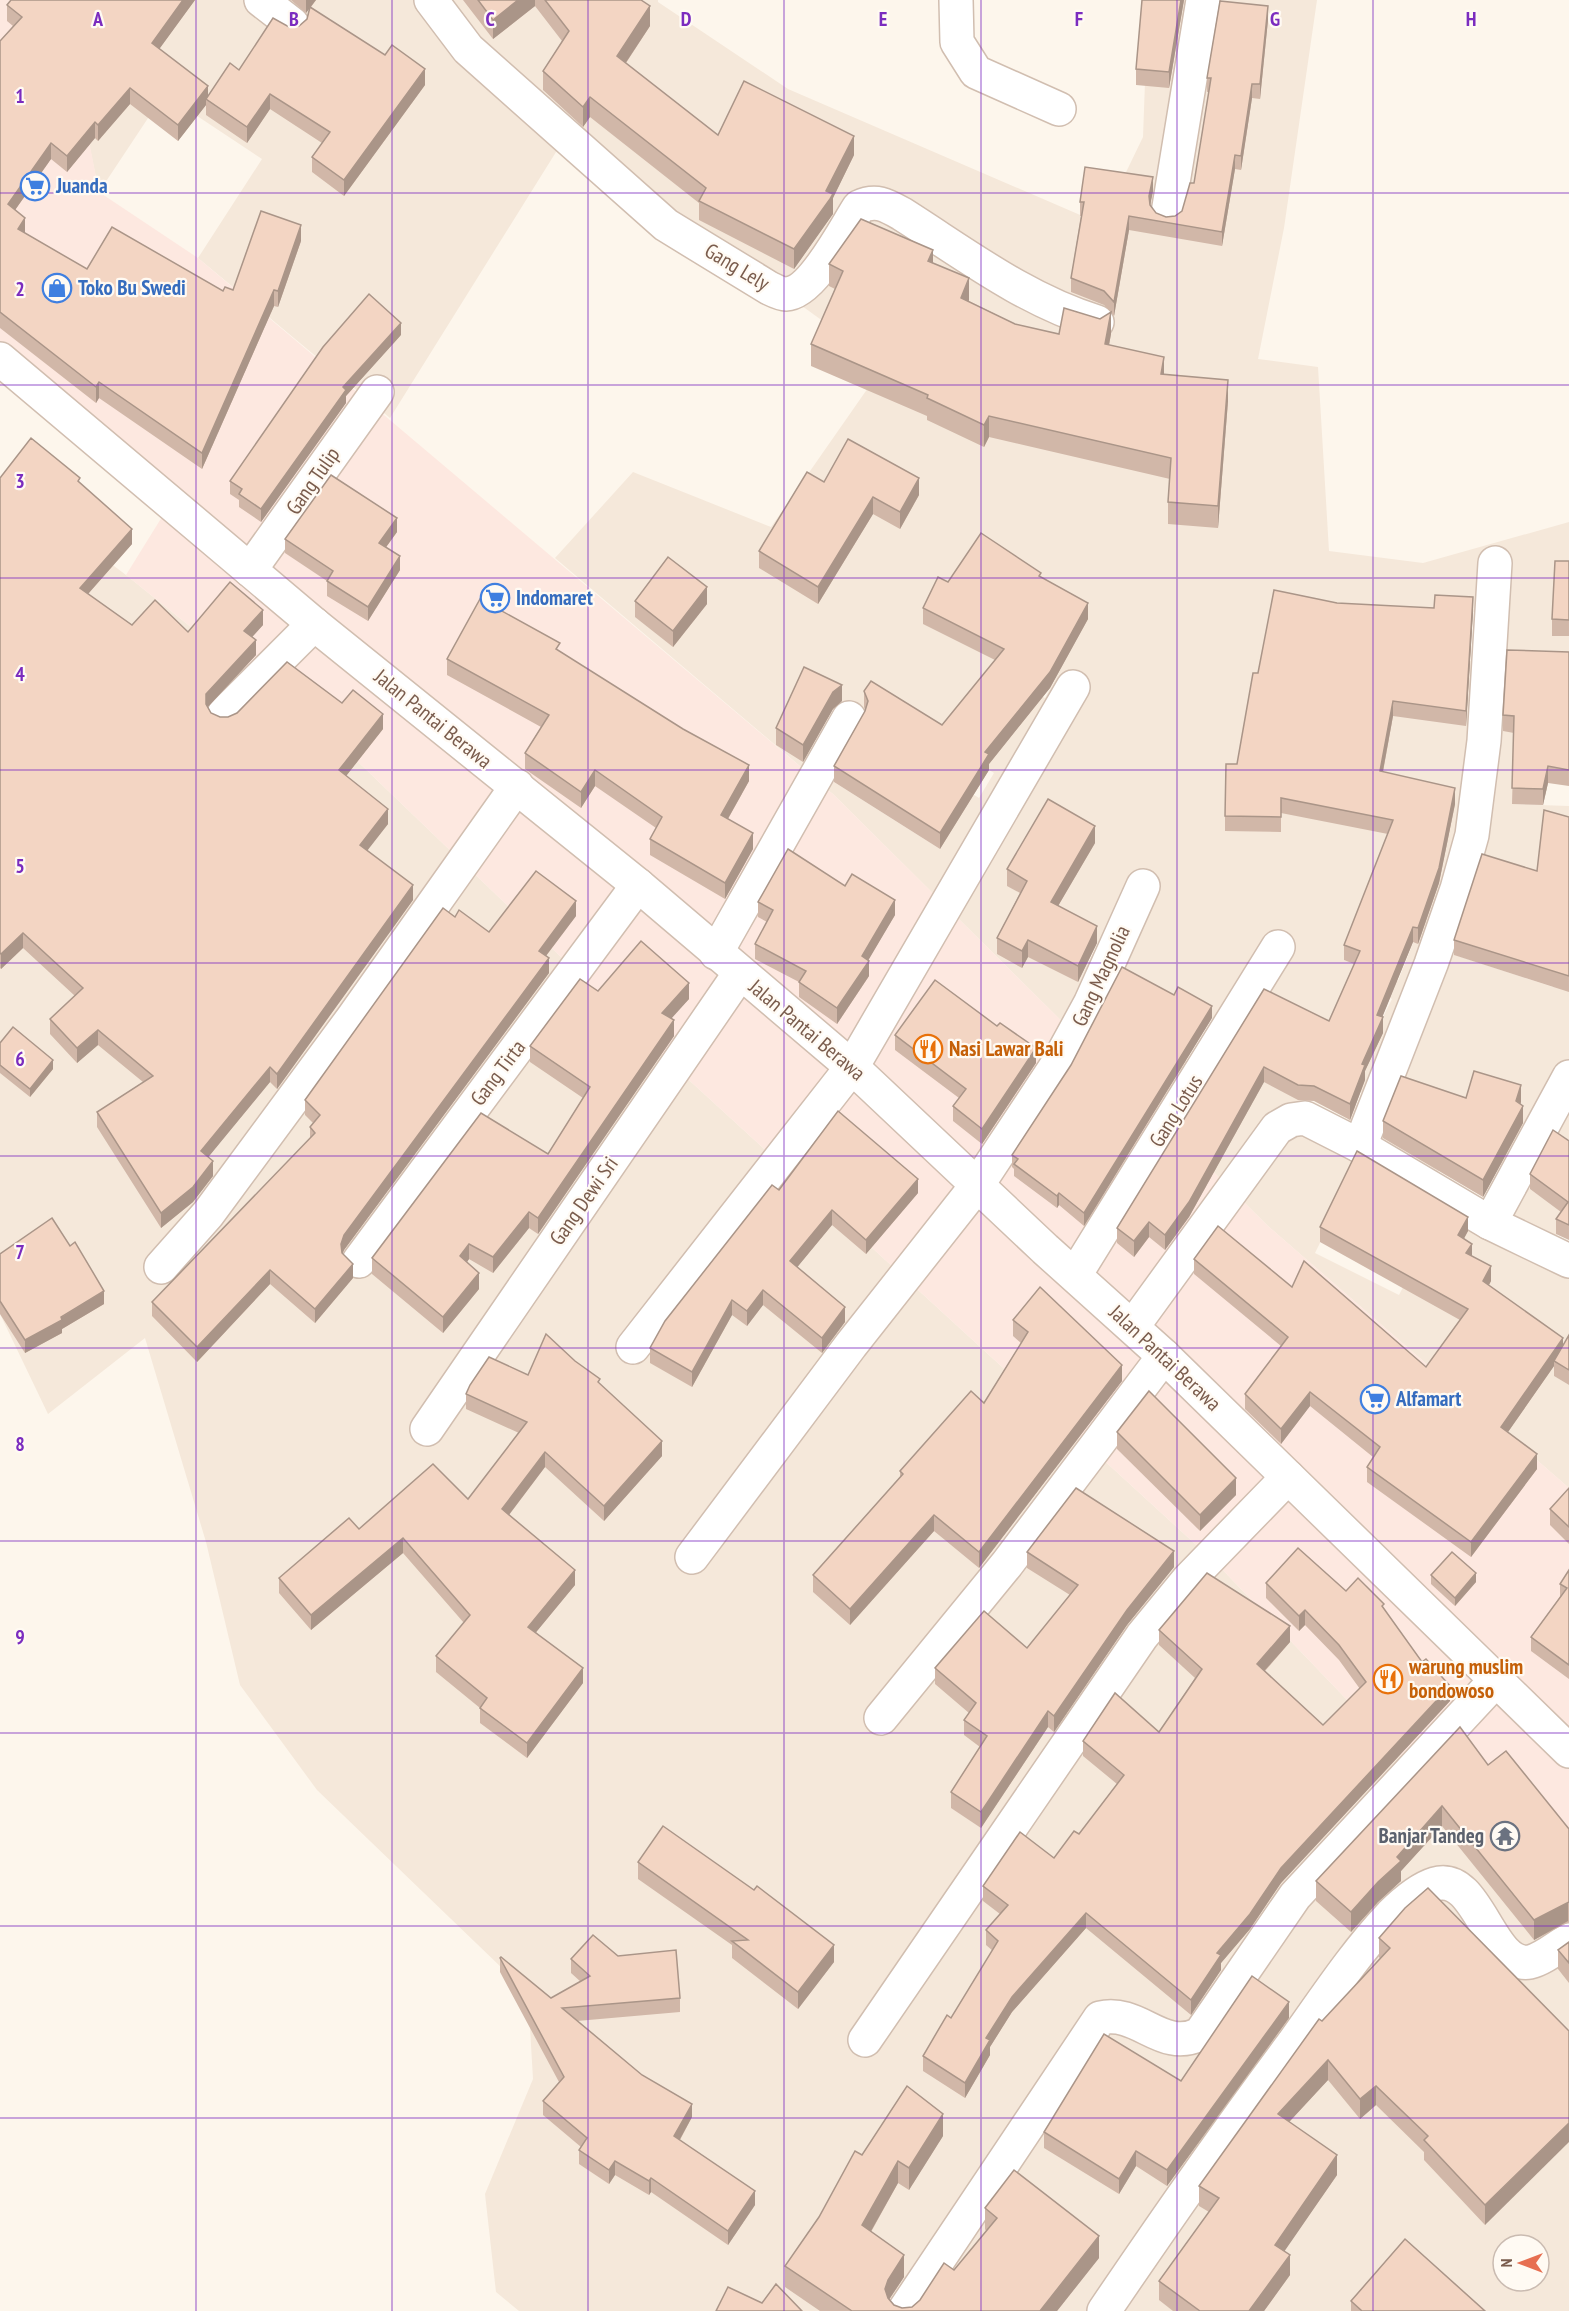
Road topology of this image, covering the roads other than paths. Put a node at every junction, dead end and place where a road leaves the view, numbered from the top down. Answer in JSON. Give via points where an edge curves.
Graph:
{"nodes":[{"id":1,"x":261,"y":0,"type":"edge"},
{"id":2,"x":431,"y":0,"type":"edge"},
{"id":3,"x":956,"y":0,"type":"edge"},
{"id":4,"x":1203,"y":0,"type":"edge"},
{"id":5,"x":292,"y":24,"type":"edge"},
{"id":6,"x":1059,"y":109,"type":"dead end"},
{"id":7,"x":1168,"y":213,"type":"dead end"},
{"id":8,"x":1097,"y":322,"type":"edge"},
{"id":9,"x":0,"y":359,"type":"edge"},
{"id":10,"x":377,"y":392,"type":"dead end"},
{"id":11,"x":1495,"y":563,"type":"dead end"},
{"id":12,"x":250,"y":570,"type":"junction"},
{"id":13,"x":314,"y":624,"type":"junction"},
{"id":14,"x":1073,"y":687,"type":"dead end"},
{"id":15,"x":224,"y":714,"type":"edge"},
{"id":16,"x":849,"y":717,"type":"dead end"},
{"id":17,"x":517,"y":786,"type":"junction"},
{"id":18,"x":638,"y":885,"type":"junction"},
{"id":19,"x":1143,"y":886,"type":"dead end"},
{"id":20,"x":1278,"y":947,"type":"dead end"},
{"id":21,"x":728,"y":963,"type":"junction"},
{"id":22,"x":852,"y":1067,"type":"junction"},
{"id":23,"x":1569,"y":1077,"type":"edge"},
{"id":24,"x":1360,"y":1146,"type":"junction"},
{"id":25,"x":978,"y":1184,"type":"junction"},
{"id":26,"x":1491,"y":1223,"type":"junction"},
{"id":27,"x":358,"y":1261,"type":"dead end"},
{"id":28,"x":1569,"y":1261,"type":"edge"},
{"id":29,"x":161,"y":1267,"type":"dead end"},
{"id":30,"x":1075,"y":1275,"type":"junction"},
{"id":31,"x":1133,"y":1326,"type":"junction"},
{"id":32,"x":633,"y":1347,"type":"dead end"},
{"id":33,"x":1164,"y":1356,"type":"junction"},
{"id":34,"x":427,"y":1429,"type":"dead end"},
{"id":35,"x":1288,"y":1477,"type":"junction"},
{"id":36,"x":692,"y":1557,"type":"dead end"},
{"id":37,"x":1495,"y":1681,"type":"junction"},
{"id":38,"x":881,"y":1718,"type":"dead end"},
{"id":39,"x":1569,"y":1751,"type":"edge"},
{"id":40,"x":1569,"y":1940,"type":"edge"},
{"id":41,"x":865,"y":2040,"type":"dead end"},
{"id":42,"x":904,"y":2311,"type":"edge"},
{"id":43,"x":1104,"y":2311,"type":"edge"}],
"edges":[{"from":1,"to":5,"type":"street"},
{"from":2,"to":8,"type":"street","name":"Gang Lely","via":[[468,49],[666,225],[768,288],[785,294],[798,290],[816,274],[859,207],[883,203],[1018,289],[1064,312]]},
{"from":3,"to":6,"type":"street","via":[[957,42],[976,72]]},
{"from":4,"to":7,"type":"street"},
{"from":9,"to":12,"type":"street","name":"Jalan Pantai Berawa"},
{"from":10,"to":12,"type":"street","name":"Gang Tulip"},
{"from":11,"to":24,"type":"street","via":[[1484,741],[1472,835],[1450,910]]},
{"from":12,"to":13,"type":"street","name":"Jalan Pantai Berawa"},
{"from":13,"to":15,"type":"street"},
{"from":13,"to":17,"type":"street","name":"Jalan Pantai Berawa"},
{"from":14,"to":22,"type":"street"},
{"from":16,"to":21,"type":"street","name":"Gang Dewi Sri"},
{"from":17,"to":18,"type":"street","name":"Jalan Pantai Berawa"},
{"from":17,"to":29,"type":"street","via":[[339,1038],[208,1214]]},
{"from":18,"to":21,"type":"street","name":"Jalan Pantai Berawa"},
{"from":18,"to":27,"type":"street","name":"Gang Tirta"},
{"from":19,"to":25,"type":"street","name":"Gang Magnolia","via":[[1090,1004],[1055,1068]]},
{"from":20,"to":30,"type":"street","name":"Gang Lotus"},
{"from":21,"to":22,"type":"street","name":"Jalan Pantai Berawa"},
{"from":21,"to":34,"type":"street","name":"Gang Dewi Sri"},
{"from":22,"to":25,"type":"street","name":"Jalan Pantai Berawa"},
{"from":22,"to":32,"type":"street"},
{"from":23,"to":26,"type":"street"},
{"from":24,"to":26,"type":"street"},
{"from":24,"to":31,"type":"street","via":[[1305,1118],[1277,1128]]},
{"from":25,"to":30,"type":"street","name":"Jalan Pantai Berawa"},
{"from":25,"to":36,"type":"street","name":"Gang Magnolia"},
{"from":26,"to":28,"type":"street"},
{"from":30,"to":31,"type":"street","name":"Jalan Pantai Berawa"},
{"from":31,"to":33,"type":"street","name":"Jalan Pantai Berawa"},
{"from":33,"to":35,"type":"street","name":"Jalan Pantai Berawa"},
{"from":33,"to":38,"type":"street","via":[[1007,1564]]},
{"from":35,"to":37,"type":"street","name":"Jalan Pantai Berawa"},
{"from":35,"to":41,"type":"street","via":[[1188,1580],[1142,1636]]},
{"from":37,"to":39,"type":"street","name":"Jalan Pantai Berawa"},
{"from":37,"to":42,"type":"street","via":[[1295,1896],[1200,2034],[1188,2040],[1169,2039],[1125,2016],[1100,2018]]},
{"from":40,"to":43,"type":"street","via":[[1531,1962],[1520,1962],[1507,1955],[1470,1899],[1455,1887],[1438,1883],[1420,1891],[1391,1916],[1331,1990]]}]}
